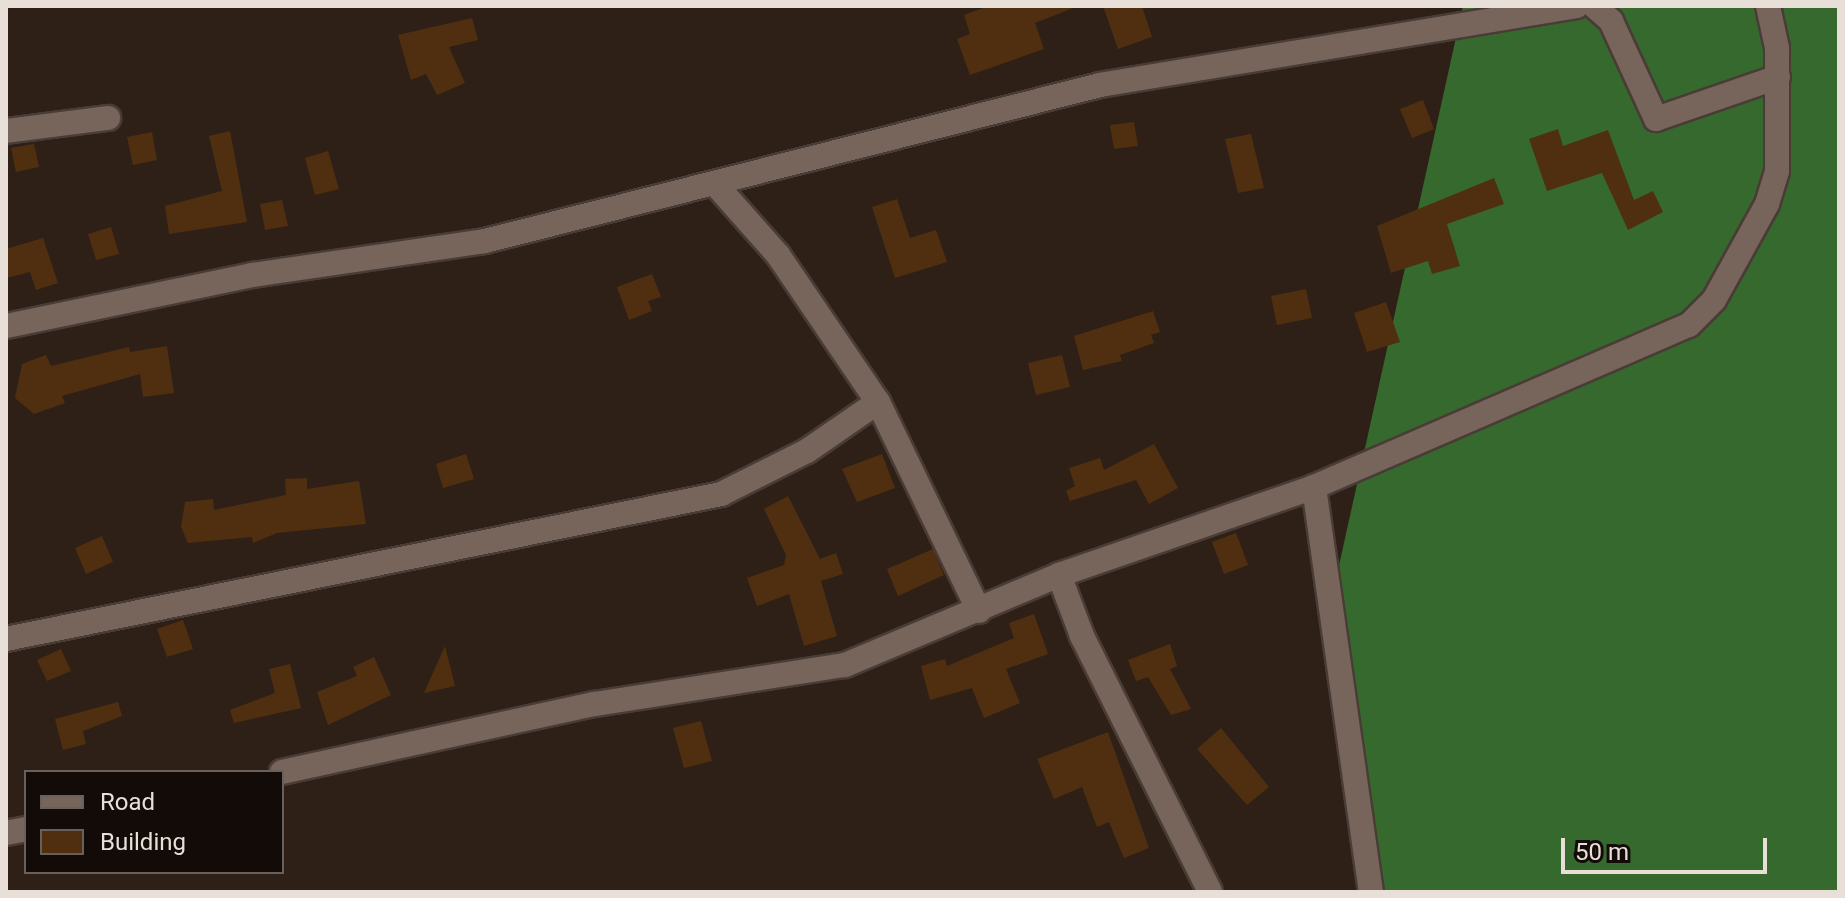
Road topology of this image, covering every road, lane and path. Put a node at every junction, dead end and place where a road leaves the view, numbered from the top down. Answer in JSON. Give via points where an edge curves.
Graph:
{"nodes":[{"id":1,"x":1576,"y":6,"type":"edge"},
{"id":2,"x":1594,"y":6,"type":"edge"},
{"id":3,"x":1768,"y":6,"type":"edge"},
{"id":4,"x":1778,"y":77,"type":"junction"},
{"id":5,"x":108,"y":118,"type":"dead end"},
{"id":6,"x":6,"y":131,"type":"edge"},
{"id":7,"x":717,"y":186,"type":"junction"},
{"id":8,"x":6,"y":326,"type":"edge"},
{"id":9,"x":878,"y":402,"type":"junction"},
{"id":10,"x":1314,"y":487,"type":"junction"},
{"id":11,"x":1059,"y":575,"type":"junction"},
{"id":12,"x":979,"y":611,"type":"junction"},
{"id":13,"x":6,"y":639,"type":"edge"},
{"id":14,"x":284,"y":772,"type":"edge"},
{"id":15,"x":1210,"y":892,"type":"edge"},
{"id":16,"x":1371,"y":892,"type":"edge"}],
"edges":[{"from":1,"to":7,"type":"street","via":[[1100,85]]},
{"from":2,"to":4,"type":"street","via":[[1611,21],[1656,119]]},
{"from":3,"to":4,"type":"street"},
{"from":4,"to":10,"type":"street","via":[[1777,171],[1759,221],[1707,311],[1689,325]]},
{"from":5,"to":6,"type":"street"},
{"from":7,"to":8,"type":"street","via":[[485,241],[253,275]]},
{"from":7,"to":9,"type":"street","via":[[778,255]]},
{"from":9,"to":12,"type":"street"},
{"from":9,"to":13,"type":"street","via":[[807,451],[721,494]]},
{"from":10,"to":11,"type":"street"},
{"from":10,"to":16,"type":"street"},
{"from":11,"to":12,"type":"street"},
{"from":11,"to":15,"type":"street","via":[[1082,636]]},
{"from":12,"to":14,"type":"street","via":[[845,665],[595,704]]}]}
